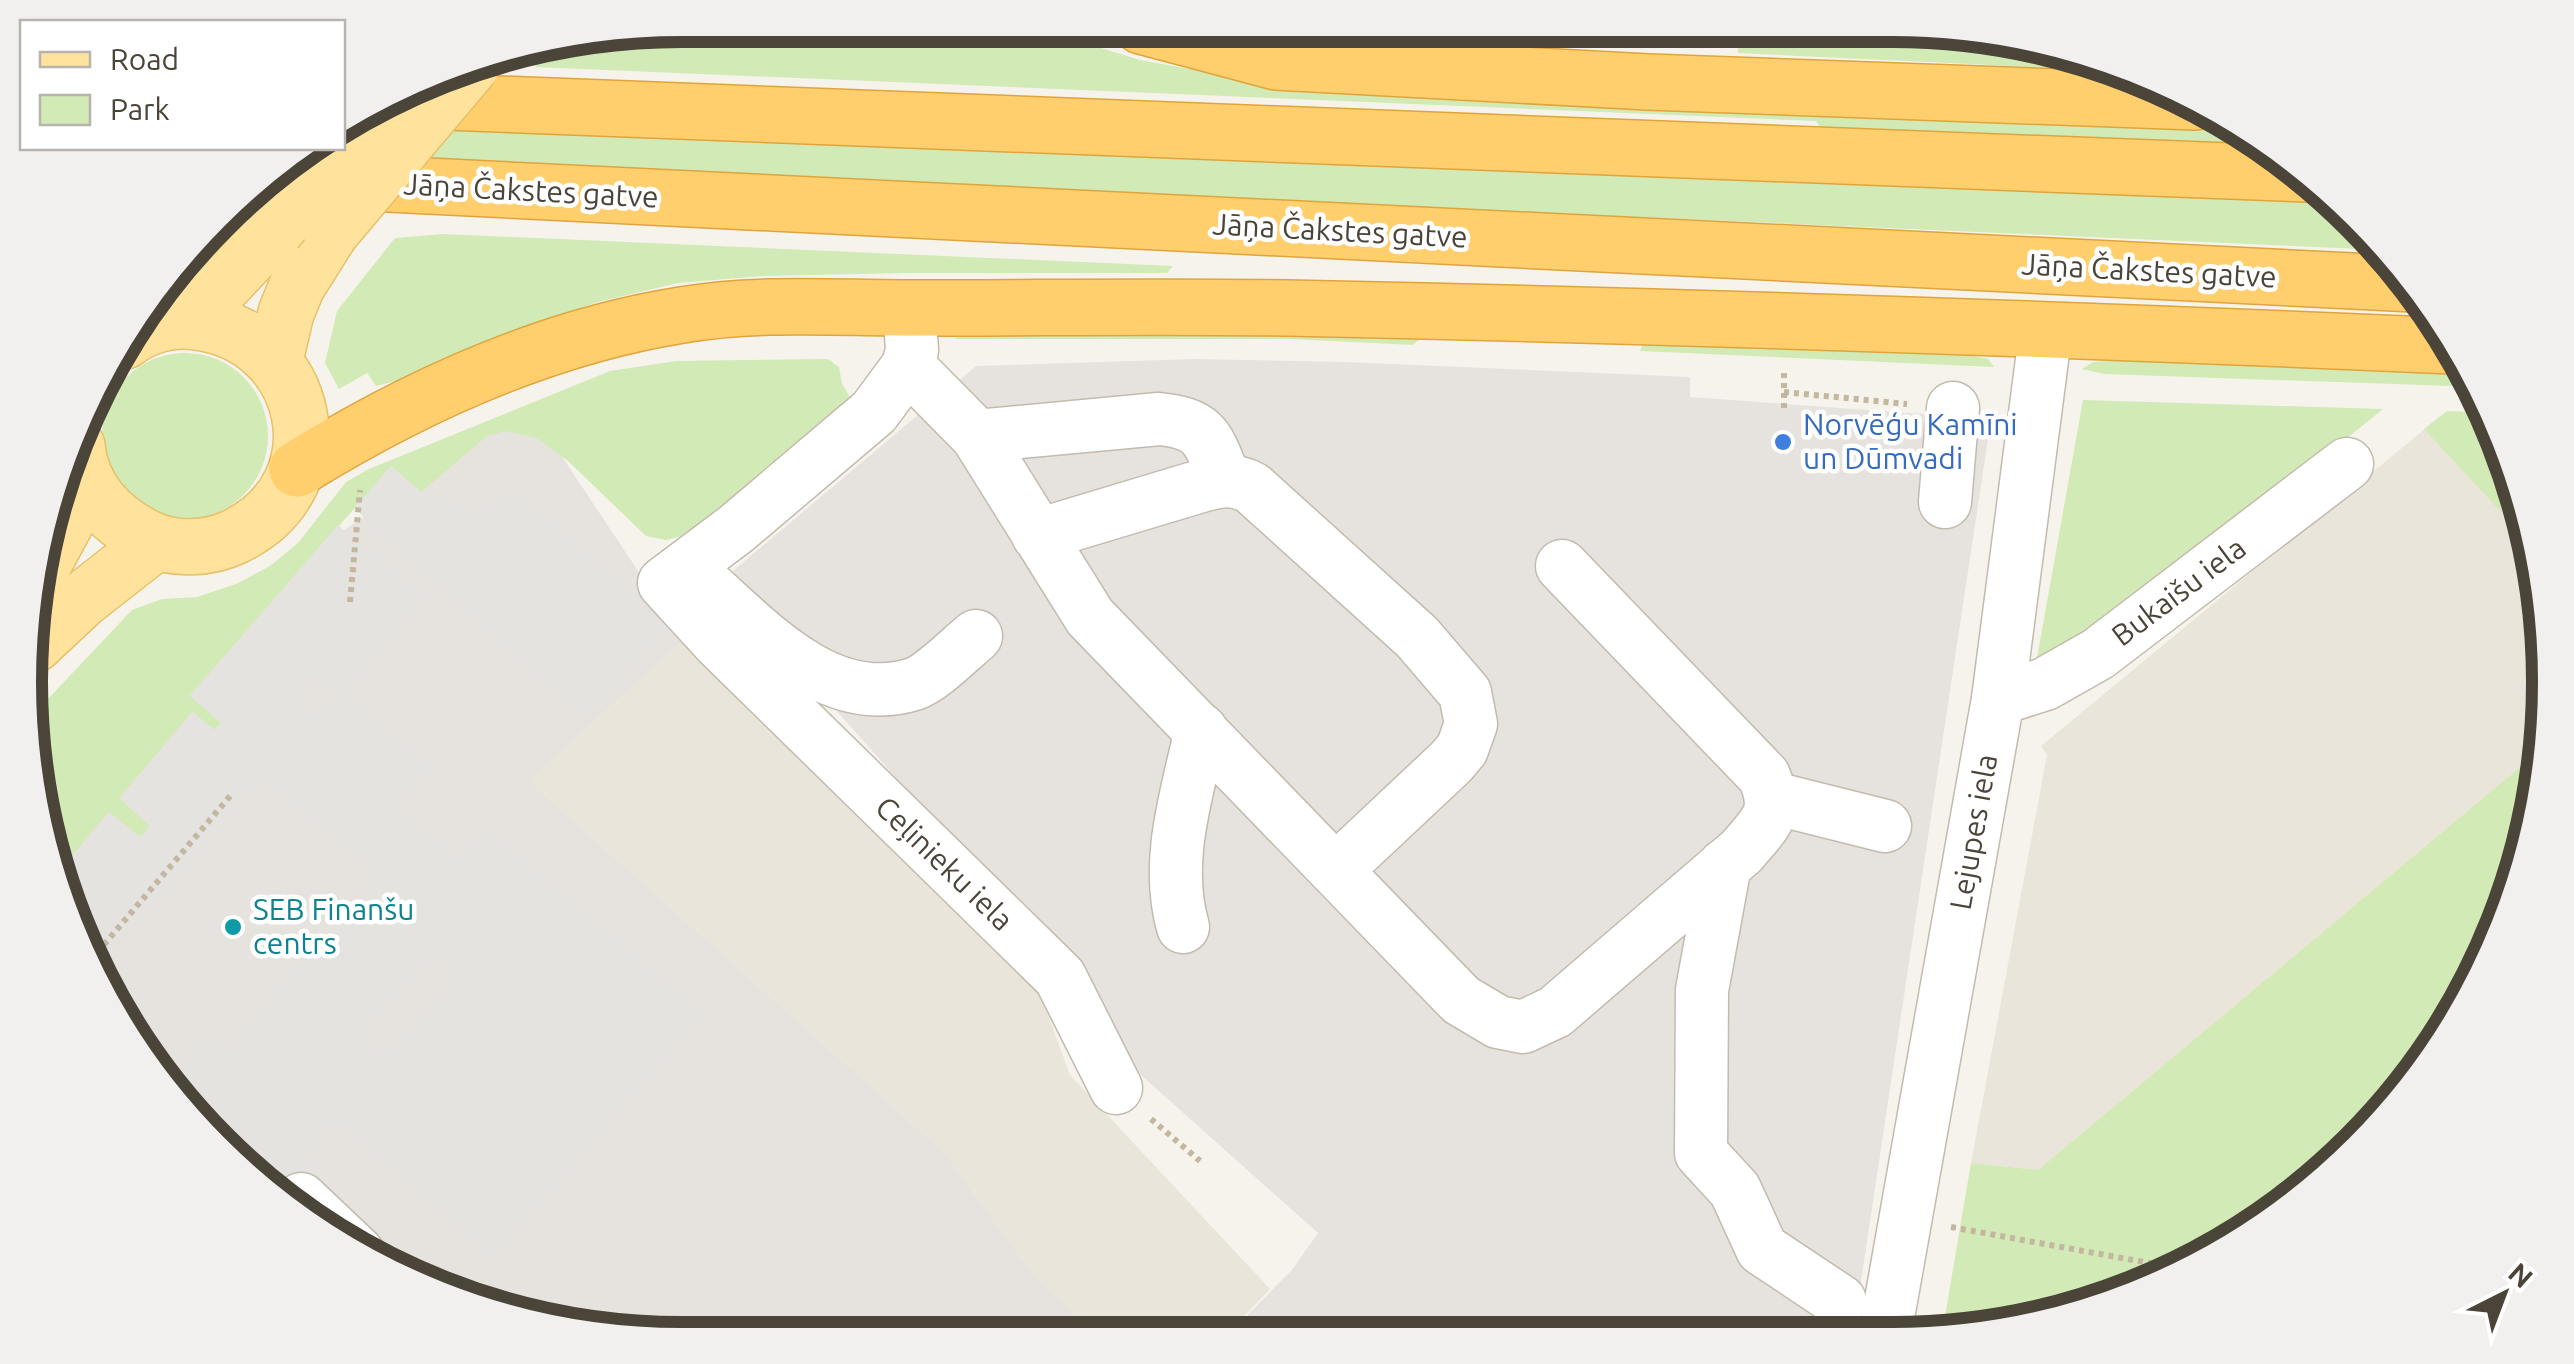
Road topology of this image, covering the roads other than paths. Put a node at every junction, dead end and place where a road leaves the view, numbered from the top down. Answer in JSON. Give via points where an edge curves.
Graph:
{"nodes":[{"id":1,"x":1202,"y":42,"type":"edge"},
{"id":2,"x":1336,"y":45,"type":"edge"},
{"id":3,"x":1436,"y":48,"type":"edge"},
{"id":4,"x":456,"y":84,"type":"edge"},
{"id":5,"x":415,"y":101,"type":"edge"},
{"id":6,"x":2159,"y":101,"type":"edge"},
{"id":7,"x":331,"y":150,"type":"edge"},
{"id":8,"x":2278,"y":173,"type":"edge"},
{"id":9,"x":270,"y":204,"type":"edge"},
{"id":10,"x":2391,"y":283,"type":"edge"},
{"id":11,"x":908,"y":308,"type":"junction"},
{"id":12,"x":189,"y":320,"type":"junction"},
{"id":13,"x":2046,"y":328,"type":"junction"},
{"id":14,"x":148,"y":329,"type":"edge"},
{"id":15,"x":2435,"y":345,"type":"edge"},
{"id":16,"x":275,"y":360,"type":"junction"},
{"id":17,"x":908,"y":366,"type":"junction"},
{"id":18,"x":1953,"y":408,"type":"road end"},
{"id":19,"x":977,"y":436,"type":"junction"},
{"id":20,"x":82,"y":464,"type":"edge"},
{"id":21,"x":2347,"y":464,"type":"dead end"},
{"id":22,"x":297,"y":469,"type":"junction"},
{"id":23,"x":2026,"y":474,"type":"junction"},
{"id":24,"x":1225,"y":480,"type":"junction"},
{"id":25,"x":71,"y":492,"type":"edge"},
{"id":26,"x":1038,"y":534,"type":"junction"},
{"id":27,"x":156,"y":542,"type":"junction"},
{"id":28,"x":1562,"y":566,"type":"dead end"},
{"id":29,"x":676,"y":575,"type":"junction"},
{"id":30,"x":44,"y":635,"type":"edge"},
{"id":31,"x":976,"y":636,"type":"dead end"},
{"id":32,"x":1998,"y":698,"type":"junction"},
{"id":33,"x":1201,"y":730,"type":"junction"},
{"id":34,"x":1773,"y":798,"type":"junction"},
{"id":35,"x":1885,"y":826,"type":"dead end"},
{"id":36,"x":1725,"y":866,"type":"junction"},
{"id":37,"x":1336,"y":870,"type":"junction"},
{"id":38,"x":1182,"y":926,"type":"dead end"},
{"id":39,"x":1116,"y":1088,"type":"road end"},
{"id":40,"x":1840,"y":1301,"type":"dead end"},
{"id":41,"x":1887,"y":1322,"type":"edge"}],
"edges":[{"from":1,"to":2,"type":"highway","via":[[1276,62]]},
{"from":2,"to":3,"type":"highway"},
{"from":3,"to":6,"type":"highway","via":[[1648,82]]},
{"from":4,"to":16,"type":"main road","bridge":true,"via":[[331,232],[296,286]]},
{"from":5,"to":8,"type":"highway"},
{"from":7,"to":9,"type":"main road","bridge":true},
{"from":9,"to":10,"type":"highway","name":"Jāņa Čakstes gatve"},
{"from":9,"to":12,"type":"main road"},
{"from":11,"to":13,"type":"highway","via":[[1132,305]]},
{"from":11,"to":17,"type":"street"},
{"from":11,"to":22,"type":"highway","via":[[803,305],[685,314],[582,335],[374,422]]},
{"from":12,"to":14,"type":"main road"},
{"from":12,"to":16,"type":"main road","via":[[251,338]]},
{"from":13,"to":15,"type":"highway"},
{"from":13,"to":23,"type":"street","name":"Lejupes iela"},
{"from":16,"to":22,"type":"main road","via":[[295,393],[302,431]]},
{"from":17,"to":19,"type":"street"},
{"from":17,"to":29,"type":"street","via":[[854,431]]},
{"from":18,"to":23,"type":"street","via":[[1947,483]]},
{"from":19,"to":24,"type":"street","via":[[1184,422],[1209,441]]},
{"from":19,"to":26,"type":"street"},
{"from":20,"to":25,"type":"main road"},
{"from":20,"to":27,"type":"main road","via":[[104,508]]},
{"from":21,"to":32,"type":"street","name":"Bukaišu iela","via":[[2098,654],[2045,684]]},
{"from":22,"to":27,"type":"main road","via":[[279,502],[252,528],[206,546]]},
{"from":23,"to":32,"type":"street","name":"Lejupes iela"},
{"from":24,"to":26,"type":"street"},
{"from":24,"to":37,"type":"street","via":[[1266,500],[1418,637],[1464,694],[1471,724],[1462,749]]},
{"from":26,"to":33,"type":"street","via":[[1090,617]]},
{"from":27,"to":30,"type":"main road"},
{"from":28,"to":34,"type":"street","via":[[1764,776]]},
{"from":29,"to":31,"type":"street","via":[[795,660],[845,685],[876,690],[918,683]]},
{"from":29,"to":39,"type":"street","name":"Ceļinieku iela","via":[[718,642],[1060,978]]},
{"from":32,"to":41,"type":"street","name":"Lejupes iela"},
{"from":33,"to":37,"type":"street"},
{"from":33,"to":38,"type":"street","via":[[1175,850]]},
{"from":34,"to":35,"type":"street"},
{"from":34,"to":36,"type":"street","via":[[1769,819]]},
{"from":36,"to":37,"type":"street","via":[[1555,1012],[1523,1027],[1498,1022],[1461,1000]]},
{"from":36,"to":40,"type":"street","via":[[1702,990],[1702,1153],[1736,1190],[1762,1249]]}]}
